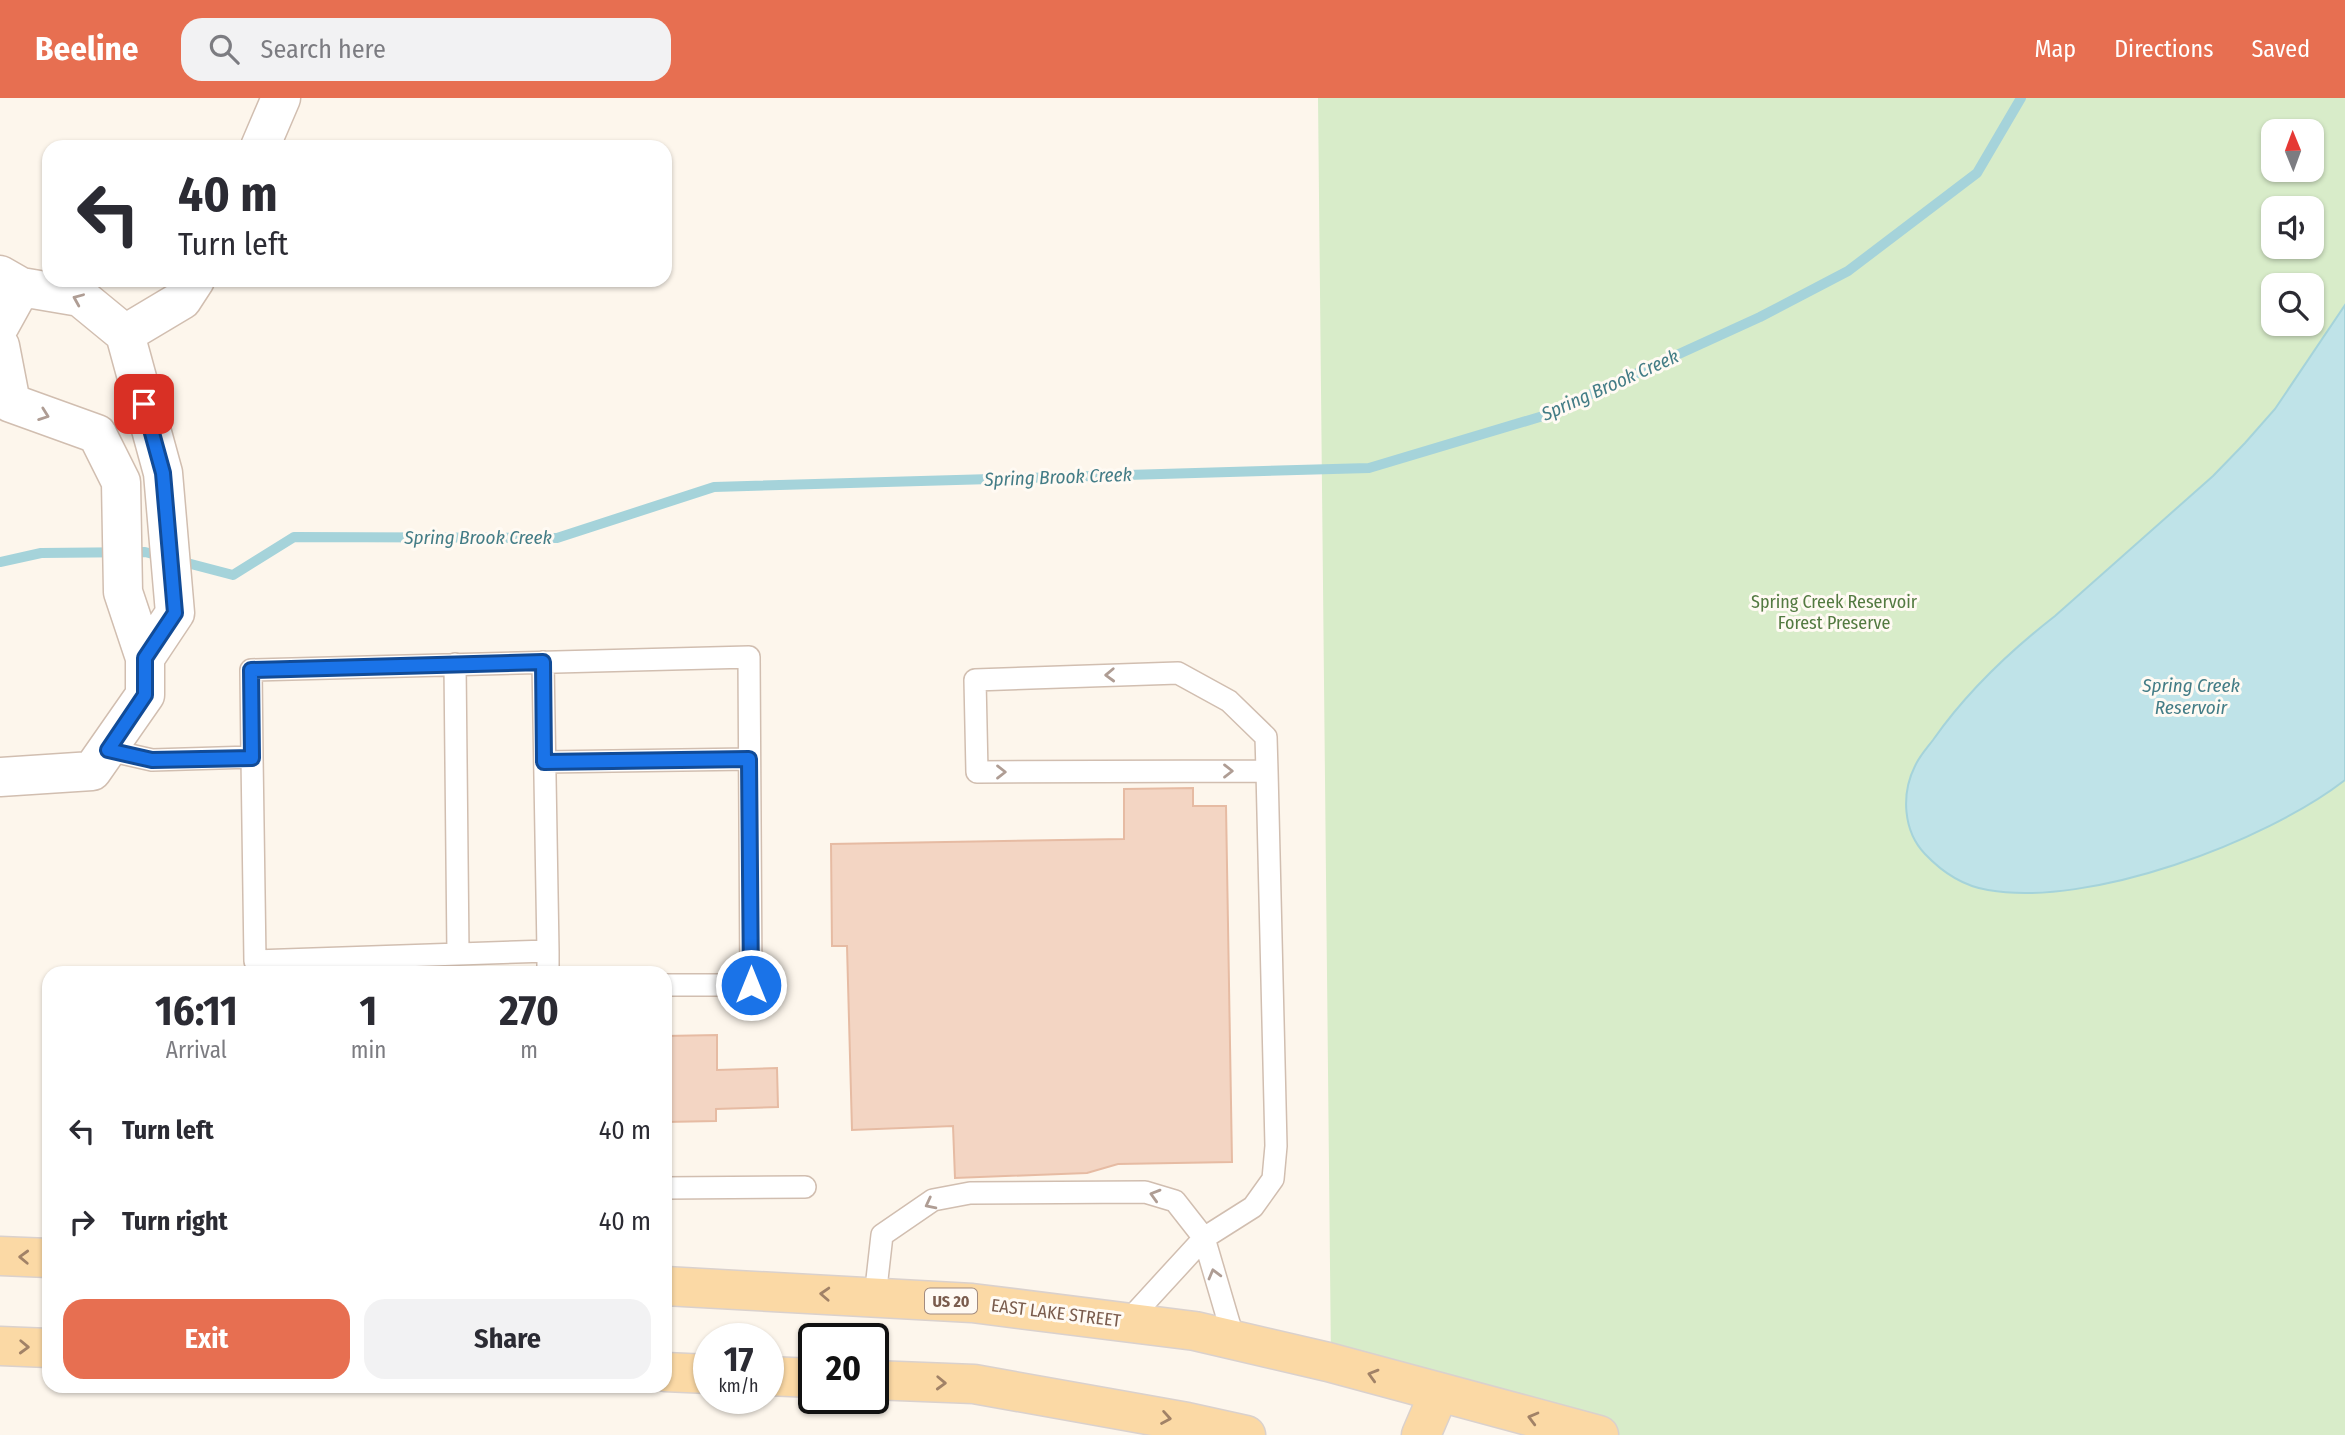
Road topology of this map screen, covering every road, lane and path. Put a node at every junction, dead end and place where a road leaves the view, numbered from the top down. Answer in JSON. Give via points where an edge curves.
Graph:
{"nodes":[{"id":1,"x":281,"y":98,"type":"edge"},
{"id":2,"x":263,"y":140,"type":"edge"},
{"id":3,"x":11,"y":281,"type":"edge"},
{"id":4,"x":191,"y":287,"type":"edge"},
{"id":5,"x":0,"y":325,"type":"edge"},
{"id":6,"x":125,"y":334,"type":"junction"},
{"id":7,"x":0,"y":346,"type":"edge"},
{"id":8,"x":145,"y":658,"type":"junction"},
{"id":9,"x":543,"y":662,"type":"junction"},
{"id":10,"x":455,"y":664,"type":"junction"},
{"id":11,"x":108,"y":750,"type":"junction"},
{"id":12,"x":252,"y":758,"type":"junction"},
{"id":13,"x":749,"y":759,"type":"junction"},
{"id":14,"x":544,"y":762,"type":"junction"},
{"id":15,"x":1267,"y":771,"type":"junction"},
{"id":16,"x":0,"y":777,"type":"edge"},
{"id":17,"x":548,"y":951,"type":"junction"},
{"id":18,"x":458,"y":954,"type":"junction"},
{"id":19,"x":548,"y":966,"type":"edge"},
{"id":20,"x":672,"y":985,"type":"edge"},
{"id":21,"x":805,"y":1187,"type":"dead end"},
{"id":22,"x":672,"y":1188,"type":"edge"},
{"id":23,"x":1204,"y":1238,"type":"junction"},
{"id":24,"x":0,"y":1256,"type":"edge"},
{"id":25,"x":42,"y":1258,"type":"edge"},
{"id":26,"x":672,"y":1286,"type":"edge"},
{"id":27,"x":875,"y":1297,"type":"junction"},
{"id":28,"x":1127,"y":1322,"type":"junction"},
{"id":29,"x":1234,"y":1340,"type":"junction"},
{"id":30,"x":0,"y":1346,"type":"edge"},
{"id":31,"x":42,"y":1348,"type":"edge"},
{"id":32,"x":672,"y":1372,"type":"edge"},
{"id":33,"x":693,"y":1373,"type":"edge"},
{"id":34,"x":889,"y":1381,"type":"edge"},
{"id":35,"x":1439,"y":1393,"type":"junction"},
{"id":36,"x":1245,"y":1435,"type":"edge"},
{"id":37,"x":1421,"y":1435,"type":"edge"},
{"id":38,"x":1599,"y":1435,"type":"edge"}],
"edges":[{"from":1,"to":2,"type":"street"},
{"from":3,"to":5,"type":"street"},
{"from":6,"to":3,"type":"street","one_way":true,"via":[[80,297]]},
{"from":4,"to":6,"type":"street","via":[[183,300]]},
{"from":6,"to":8,"type":"street","via":[[163,473],[175,613]]},
{"from":7,"to":8,"type":"street","one_way":true,"via":[[11,403],[97,434],[121,482],[123,592]]},
{"from":8,"to":11,"type":"street","via":[[145,695]]},
{"from":9,"to":10,"type":"lane"},
{"from":9,"to":13,"type":"lane","via":[[749,657]]},
{"from":9,"to":14,"type":"lane"},
{"from":10,"to":12,"type":"lane","via":[[251,670]]},
{"from":10,"to":18,"type":"lane"},
{"from":11,"to":12,"type":"lane","via":[[152,760]]},
{"from":11,"to":16,"type":"street","via":[[92,771]]},
{"from":12,"to":18,"type":"lane","via":[[255,961]]},
{"from":13,"to":14,"type":"lane"},
{"from":13,"to":20,"type":"lane","via":[[751,985]]},
{"from":14,"to":17,"type":"lane"},
{"from":15,"to":15,"type":"lane","one_way":true,"via":[[1266,737],[1229,701],[1178,673],[975,680],[977,772]]},
{"from":15,"to":23,"type":"lane","via":[[1273,1179],[1253,1207]]},
{"from":17,"to":18,"type":"lane"},
{"from":17,"to":19,"type":"lane"},
{"from":21,"to":22,"type":"lane"},
{"from":23,"to":27,"type":"lane","one_way":true,"via":[[1175,1201],[1145,1192],[970,1193],[933,1200],[881,1235]]},
{"from":23,"to":28,"type":"lane"},
{"from":29,"to":23,"type":"lane","one_way":true},
{"from":25,"to":24,"type":"main road","one_way":true},
{"from":27,"to":26,"type":"main road","name":"EAST LAKE STREET","number":"US 20","one_way":true},
{"from":27,"to":28,"type":"main road","name":"EAST LAKE STREET","number":"US 20","via":[[972,1303]]},
{"from":28,"to":29,"type":"main road","name":"EAST LAKE STREET","number":"US 20"},
{"from":35,"to":29,"type":"main road","name":"EAST LAKE STREET","number":"US 20","one_way":true},
{"from":30,"to":31,"type":"main road","one_way":true},
{"from":32,"to":33,"type":"main road"},
{"from":34,"to":36,"type":"main road","one_way":true,"via":[[974,1384]]},
{"from":35,"to":37,"type":"main road"},
{"from":38,"to":35,"type":"main road","number":"US 20","one_way":true}]}
